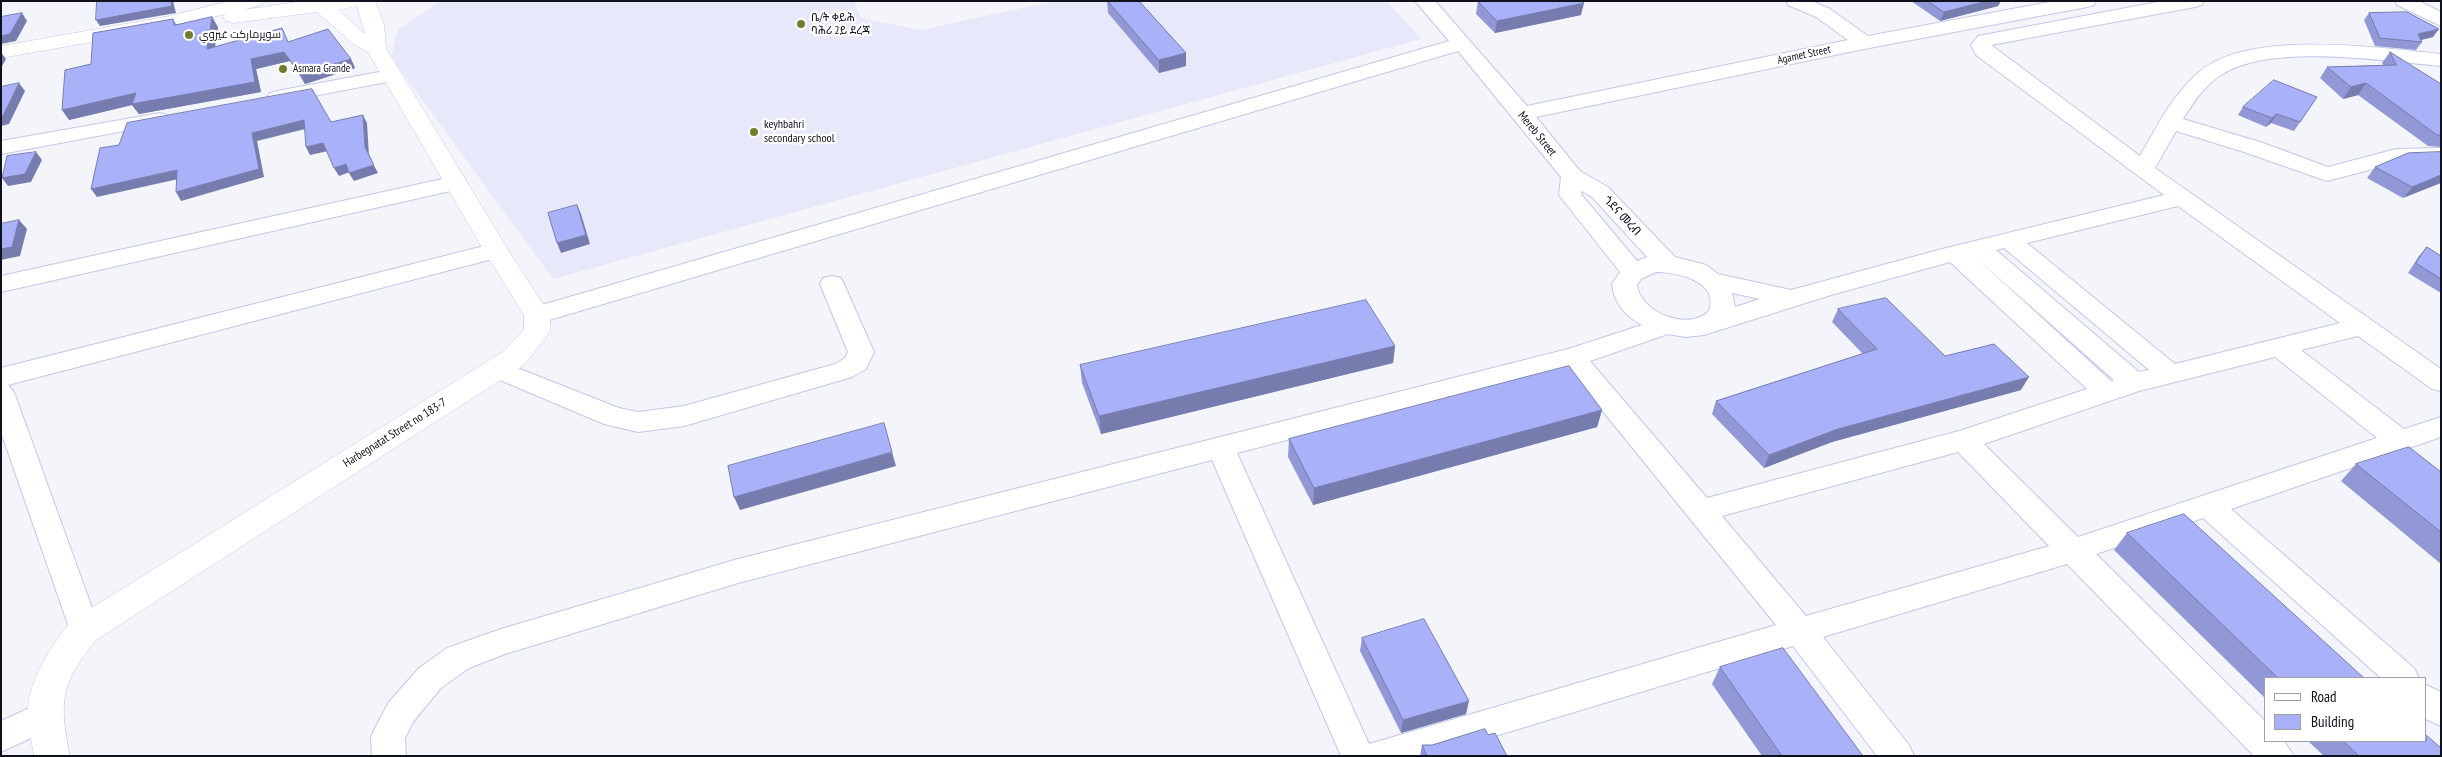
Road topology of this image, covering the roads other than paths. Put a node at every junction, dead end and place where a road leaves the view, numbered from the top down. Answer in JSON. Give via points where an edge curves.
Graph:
{"nodes":[{"id":1,"x":234,"y":1,"type":"edge"},
{"id":2,"x":253,"y":1,"type":"edge"},
{"id":3,"x":352,"y":1,"type":"edge"},
{"id":4,"x":365,"y":1,"type":"edge"},
{"id":5,"x":1424,"y":1,"type":"edge"},
{"id":6,"x":1795,"y":1,"type":"edge"},
{"id":7,"x":2087,"y":1,"type":"edge"},
{"id":8,"x":2195,"y":1,"type":"edge"},
{"id":9,"x":2404,"y":1,"type":"edge"},
{"id":10,"x":313,"y":5,"type":"edge"},
{"id":11,"x":2030,"y":6,"type":"edge"},
{"id":12,"x":211,"y":12,"type":"junction"},
{"id":13,"x":2441,"y":20,"type":"edge"},
{"id":14,"x":171,"y":22,"type":"junction"},
{"id":15,"x":1864,"y":43,"type":"junction"},
{"id":16,"x":1462,"y":44,"type":"junction"},
{"id":17,"x":376,"y":48,"type":"junction"},
{"id":18,"x":1,"y":52,"type":"edge"},
{"id":19,"x":2386,"y":55,"type":"junction"},
{"id":20,"x":2441,"y":60,"type":"edge"},
{"id":21,"x":390,"y":76,"type":"junction"},
{"id":22,"x":2421,"y":78,"type":"edge"},
{"id":23,"x":254,"y":101,"type":"edge"},
{"id":24,"x":1521,"y":114,"type":"junction"},
{"id":25,"x":176,"y":116,"type":"edge"},
{"id":26,"x":2172,"y":123,"type":"junction"},
{"id":27,"x":1,"y":148,"type":"edge"},
{"id":28,"x":2441,"y":155,"type":"edge"},
{"id":29,"x":2143,"y":170,"type":"junction"},
{"id":30,"x":1572,"y":176,"type":"junction"},
{"id":31,"x":456,"y":183,"type":"junction"},
{"id":32,"x":2182,"y":198,"type":"junction"},
{"id":33,"x":1632,"y":227,"type":"junction"},
{"id":34,"x":1602,"y":234,"type":"junction"},
{"id":35,"x":2009,"y":240,"type":"junction"},
{"id":36,"x":1979,"y":248,"type":"junction"},
{"id":37,"x":496,"y":251,"type":"junction"},
{"id":38,"x":1954,"y":254,"type":"junction"},
{"id":39,"x":1667,"y":264,"type":"junction"},
{"id":40,"x":1633,"y":272,"type":"junction"},
{"id":41,"x":1710,"y":280,"type":"junction"},
{"id":42,"x":1,"y":284,"type":"edge"},
{"id":43,"x":832,"y":284,"type":"dead end"},
{"id":44,"x":1792,"y":298,"type":"junction"},
{"id":45,"x":1634,"y":309,"type":"junction"},
{"id":46,"x":537,"y":315,"type":"junction"},
{"id":47,"x":1665,"y":326,"type":"junction"},
{"id":48,"x":1704,"y":326,"type":"junction"},
{"id":49,"x":2362,"y":326,"type":"junction"},
{"id":50,"x":1610,"y":345,"type":"junction"},
{"id":51,"x":2278,"y":346,"type":"junction"},
{"id":52,"x":1573,"y":357,"type":"junction"},
{"id":53,"x":497,"y":369,"type":"junction"},
{"id":54,"x":2169,"y":373,"type":"junction"},
{"id":55,"x":1,"y":377,"type":"edge"},
{"id":56,"x":2441,"y":382,"type":"edge"},
{"id":57,"x":2134,"y":383,"type":"junction"},
{"id":58,"x":2106,"y":391,"type":"junction"},
{"id":59,"x":1,"y":392,"type":"edge"},
{"id":60,"x":2436,"y":432,"type":"edge"},
{"id":61,"x":1963,"y":440,"type":"junction"},
{"id":62,"x":2399,"y":440,"type":"junction"},
{"id":63,"x":1221,"y":448,"type":"junction"},
{"id":64,"x":2208,"y":505,"type":"junction"},
{"id":65,"x":1700,"y":511,"type":"junction"},
{"id":66,"x":2071,"y":551,"type":"junction"},
{"id":67,"x":84,"y":630,"type":"junction"},
{"id":68,"x":1799,"y":630,"type":"junction"},
{"id":69,"x":2402,"y":677,"type":"edge"},
{"id":70,"x":2427,"y":700,"type":"edge"},
{"id":71,"x":2441,"y":712,"type":"edge"},
{"id":72,"x":45,"y":716,"type":"junction"},
{"id":73,"x":1,"y":737,"type":"edge"},
{"id":74,"x":52,"y":756,"type":"edge"},
{"id":75,"x":389,"y":756,"type":"edge"},
{"id":76,"x":1358,"y":756,"type":"edge"},
{"id":77,"x":1378,"y":756,"type":"edge"},
{"id":78,"x":1897,"y":756,"type":"edge"},
{"id":79,"x":2276,"y":756,"type":"edge"}],
"edges":[{"from":1,"to":12,"type":"main road"},
{"from":2,"to":12,"type":"main road"},
{"from":3,"to":10,"type":"main road"},
{"from":4,"to":17,"type":"main road","via":[[377,35]]},
{"from":5,"to":16,"type":"street","name":"Mereb Street"},
{"from":6,"to":15,"type":"street","via":[[1824,13]]},
{"from":7,"to":11,"type":"street","name":"Agamet Street"},
{"from":8,"to":29,"type":"street","via":[[1985,40],[1980,45],[1983,51]]},
{"from":9,"to":13,"type":"street"},
{"from":10,"to":14,"type":"main road"},
{"from":10,"to":17,"type":"main road"},
{"from":11,"to":15,"type":"street","name":"Agamet Street"},
{"from":12,"to":14,"type":"main road"},
{"from":14,"to":18,"type":"main road"},
{"from":15,"to":24,"type":"street","name":"Agamet Street"},
{"from":16,"to":24,"type":"street","name":"Mereb Street"},
{"from":16,"to":46,"type":"street"},
{"from":17,"to":21,"type":"main road"},
{"from":19,"to":20,"type":"street"},
{"from":19,"to":22,"type":"street"},
{"from":19,"to":26,"type":"street","via":[[2286,52],[2242,60],[2216,69],[2196,86]]},
{"from":21,"to":23,"type":"street"},
{"from":21,"to":31,"type":"main road"},
{"from":24,"to":30,"type":"street","name":"Mereb Street"},
{"from":25,"to":27,"type":"street"},
{"from":26,"to":28,"type":"street","via":[[2327,174],[2396,156]]},
{"from":26,"to":29,"type":"street"},
{"from":29,"to":32,"type":"street"},
{"from":30,"to":33,"type":"street","name":"ጎደና መረብ","via":[[1600,192]]},
{"from":30,"to":34,"type":"street","via":[[1570,195]]},
{"from":31,"to":37,"type":"main road"},
{"from":31,"to":42,"type":"street"},
{"from":32,"to":35,"type":"street"},
{"from":32,"to":49,"type":"street"},
{"from":33,"to":34,"type":"street"},
{"from":33,"to":39,"type":"street","name":"ጎደና መረብ"},
{"from":34,"to":40,"type":"street"},
{"from":35,"to":36,"type":"street"},
{"from":35,"to":54,"type":"street"},
{"from":36,"to":38,"type":"street"},
{"from":36,"to":57,"type":"street"},
{"from":37,"to":46,"type":"main road"},
{"from":37,"to":55,"type":"street"},
{"from":38,"to":44,"type":"street"},
{"from":38,"to":58,"type":"street"},
{"from":39,"to":40,"type":"street","via":[[1652,264]]},
{"from":39,"to":41,"type":"street","via":[[1697,272]]},
{"from":40,"to":45,"type":"street","via":[[1624,290]]},
{"from":41,"to":44,"type":"street"},
{"from":41,"to":48,"type":"street","via":[[1724,300],[1716,320]]},
{"from":43,"to":53,"type":"street","via":[[861,352],[854,366],[843,372],[684,416],[638,422],[614,417]]},
{"from":44,"to":48,"type":"street"},
{"from":45,"to":47,"type":"street"},
{"from":45,"to":50,"type":"street"},
{"from":46,"to":53,"type":"main road","name":"Harbegnatat Street no 183-7","via":[[537,332],[514,358]]},
{"from":47,"to":48,"type":"street"},
{"from":47,"to":50,"type":"street"},
{"from":49,"to":51,"type":"street"},
{"from":49,"to":56,"type":"street"},
{"from":50,"to":52,"type":"street"},
{"from":51,"to":54,"type":"street"},
{"from":51,"to":62,"type":"street"},
{"from":52,"to":63,"type":"street"},
{"from":52,"to":65,"type":"street"},
{"from":53,"to":67,"type":"main road","name":"Harbegnatat Street no 183-7"},
{"from":54,"to":57,"type":"street"},
{"from":57,"to":58,"type":"street"},
{"from":58,"to":61,"type":"street"},
{"from":59,"to":67,"type":"street"},
{"from":60,"to":62,"type":"street"},
{"from":61,"to":65,"type":"street"},
{"from":61,"to":66,"type":"street"},
{"from":62,"to":64,"type":"street"},
{"from":63,"to":75,"type":"street","via":[[738,571],[501,642],[458,658],[430,678],[401,712],[388,737]]},
{"from":63,"to":76,"type":"street"},
{"from":64,"to":66,"type":"street"},
{"from":64,"to":69,"type":"street"},
{"from":65,"to":68,"type":"street"},
{"from":66,"to":68,"type":"street"},
{"from":66,"to":79,"type":"street"},
{"from":67,"to":72,"type":"main road","name":"Harbegnatat Street no 183-7","via":[[66,652],[49,687]]},
{"from":68,"to":77,"type":"street"},
{"from":68,"to":78,"type":"street"},
{"from":70,"to":71,"type":"street"},
{"from":72,"to":73,"type":"street"},
{"from":72,"to":74,"type":"main road","name":"Harbegnatat Street no 183-7"}]}
